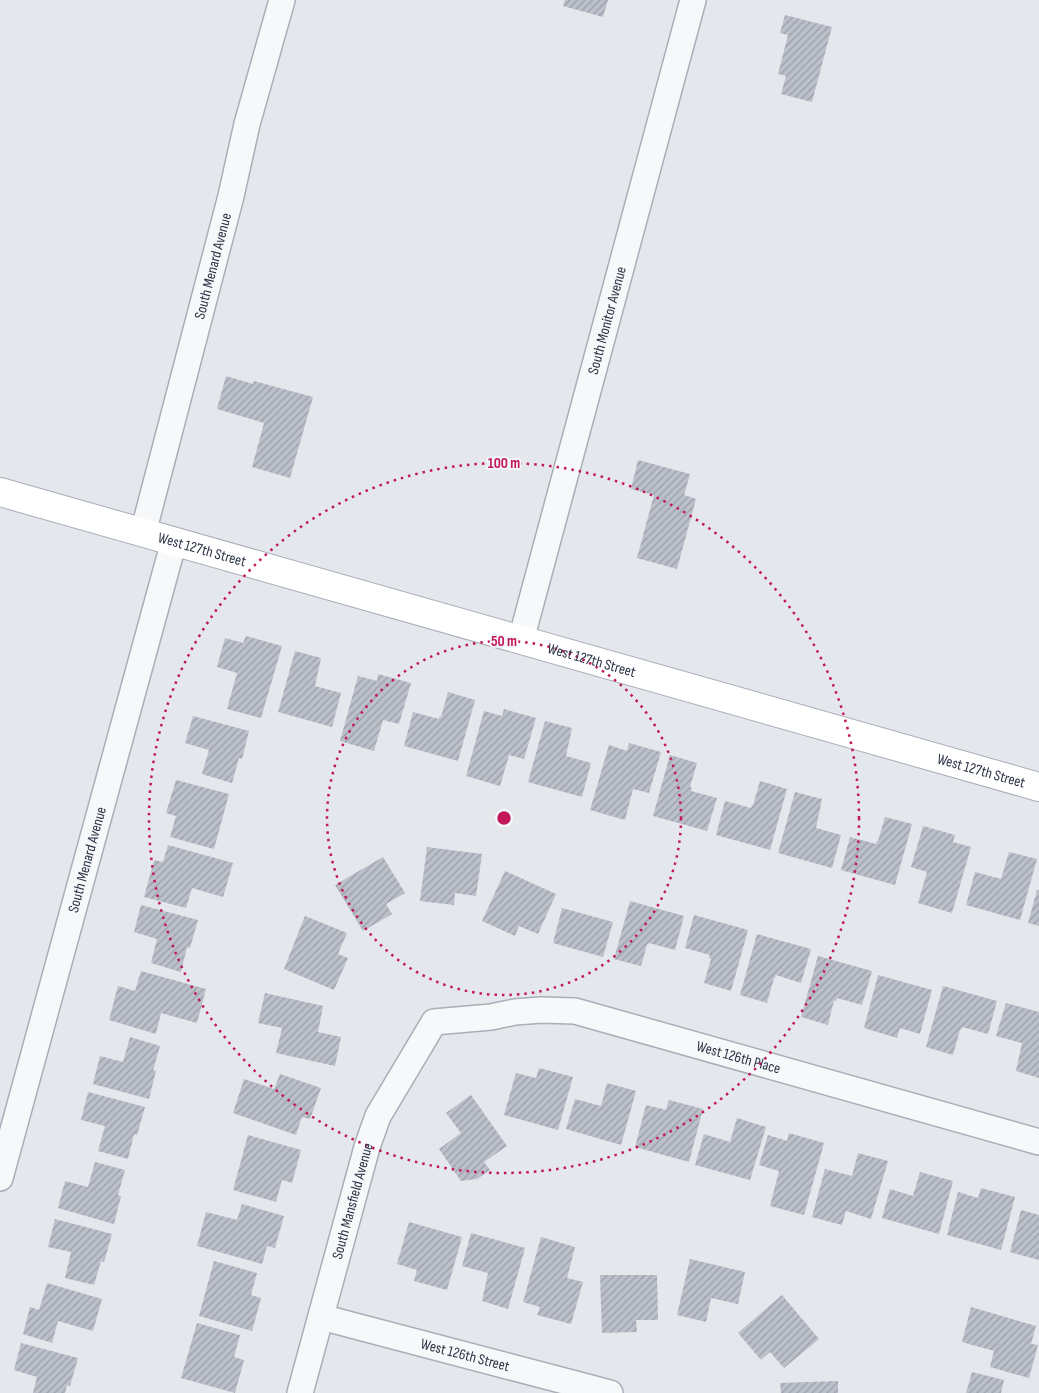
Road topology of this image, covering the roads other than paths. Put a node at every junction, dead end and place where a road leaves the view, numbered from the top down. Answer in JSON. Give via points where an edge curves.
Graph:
{"nodes":[{"id":1,"x":282,"y":0,"type":"edge"},
{"id":2,"x":693,"y":0,"type":"edge"},
{"id":3,"x":0,"y":492,"type":"edge"},
{"id":4,"x":143,"y":533,"type":"junction"},
{"id":5,"x":174,"y":541,"type":"junction"},
{"id":6,"x":521,"y":640,"type":"junction"},
{"id":7,"x":1039,"y":787,"type":"edge"},
{"id":8,"x":434,"y":1022,"type":"joint"},
{"id":9,"x":1039,"y":1142,"type":"edge"},
{"id":10,"x":0,"y":1178,"type":"edge"},
{"id":11,"x":321,"y":1317,"type":"junction"},
{"id":12,"x":300,"y":1393,"type":"edge"},
{"id":13,"x":610,"y":1393,"type":"edge"}],
"edges":[{"from":1,"to":4,"type":"street","name":"South Menard Avenue","via":[[247,124]]},
{"from":2,"to":6,"type":"street","name":"South Monitor Avenue"},
{"from":3,"to":4,"type":"main road","name":"West 127th Street"},
{"from":4,"to":5,"type":"main road","name":"West 127th Street"},
{"from":5,"to":6,"type":"main road","name":"West 127th Street"},
{"from":5,"to":10,"type":"street","name":"South Menard Avenue"},
{"from":6,"to":7,"type":"main road","name":"West 127th Street"},
{"from":8,"to":9,"type":"street","name":"West 126th Place","via":[[541,1010],[575,1012]]},
{"from":8,"to":11,"type":"street","name":"South Mansfield Avenue","via":[[378,1116]]},
{"from":11,"to":12,"type":"street","name":"South Mansfield Avenue"},
{"from":11,"to":13,"type":"street","name":"West 126th Street"}]}
